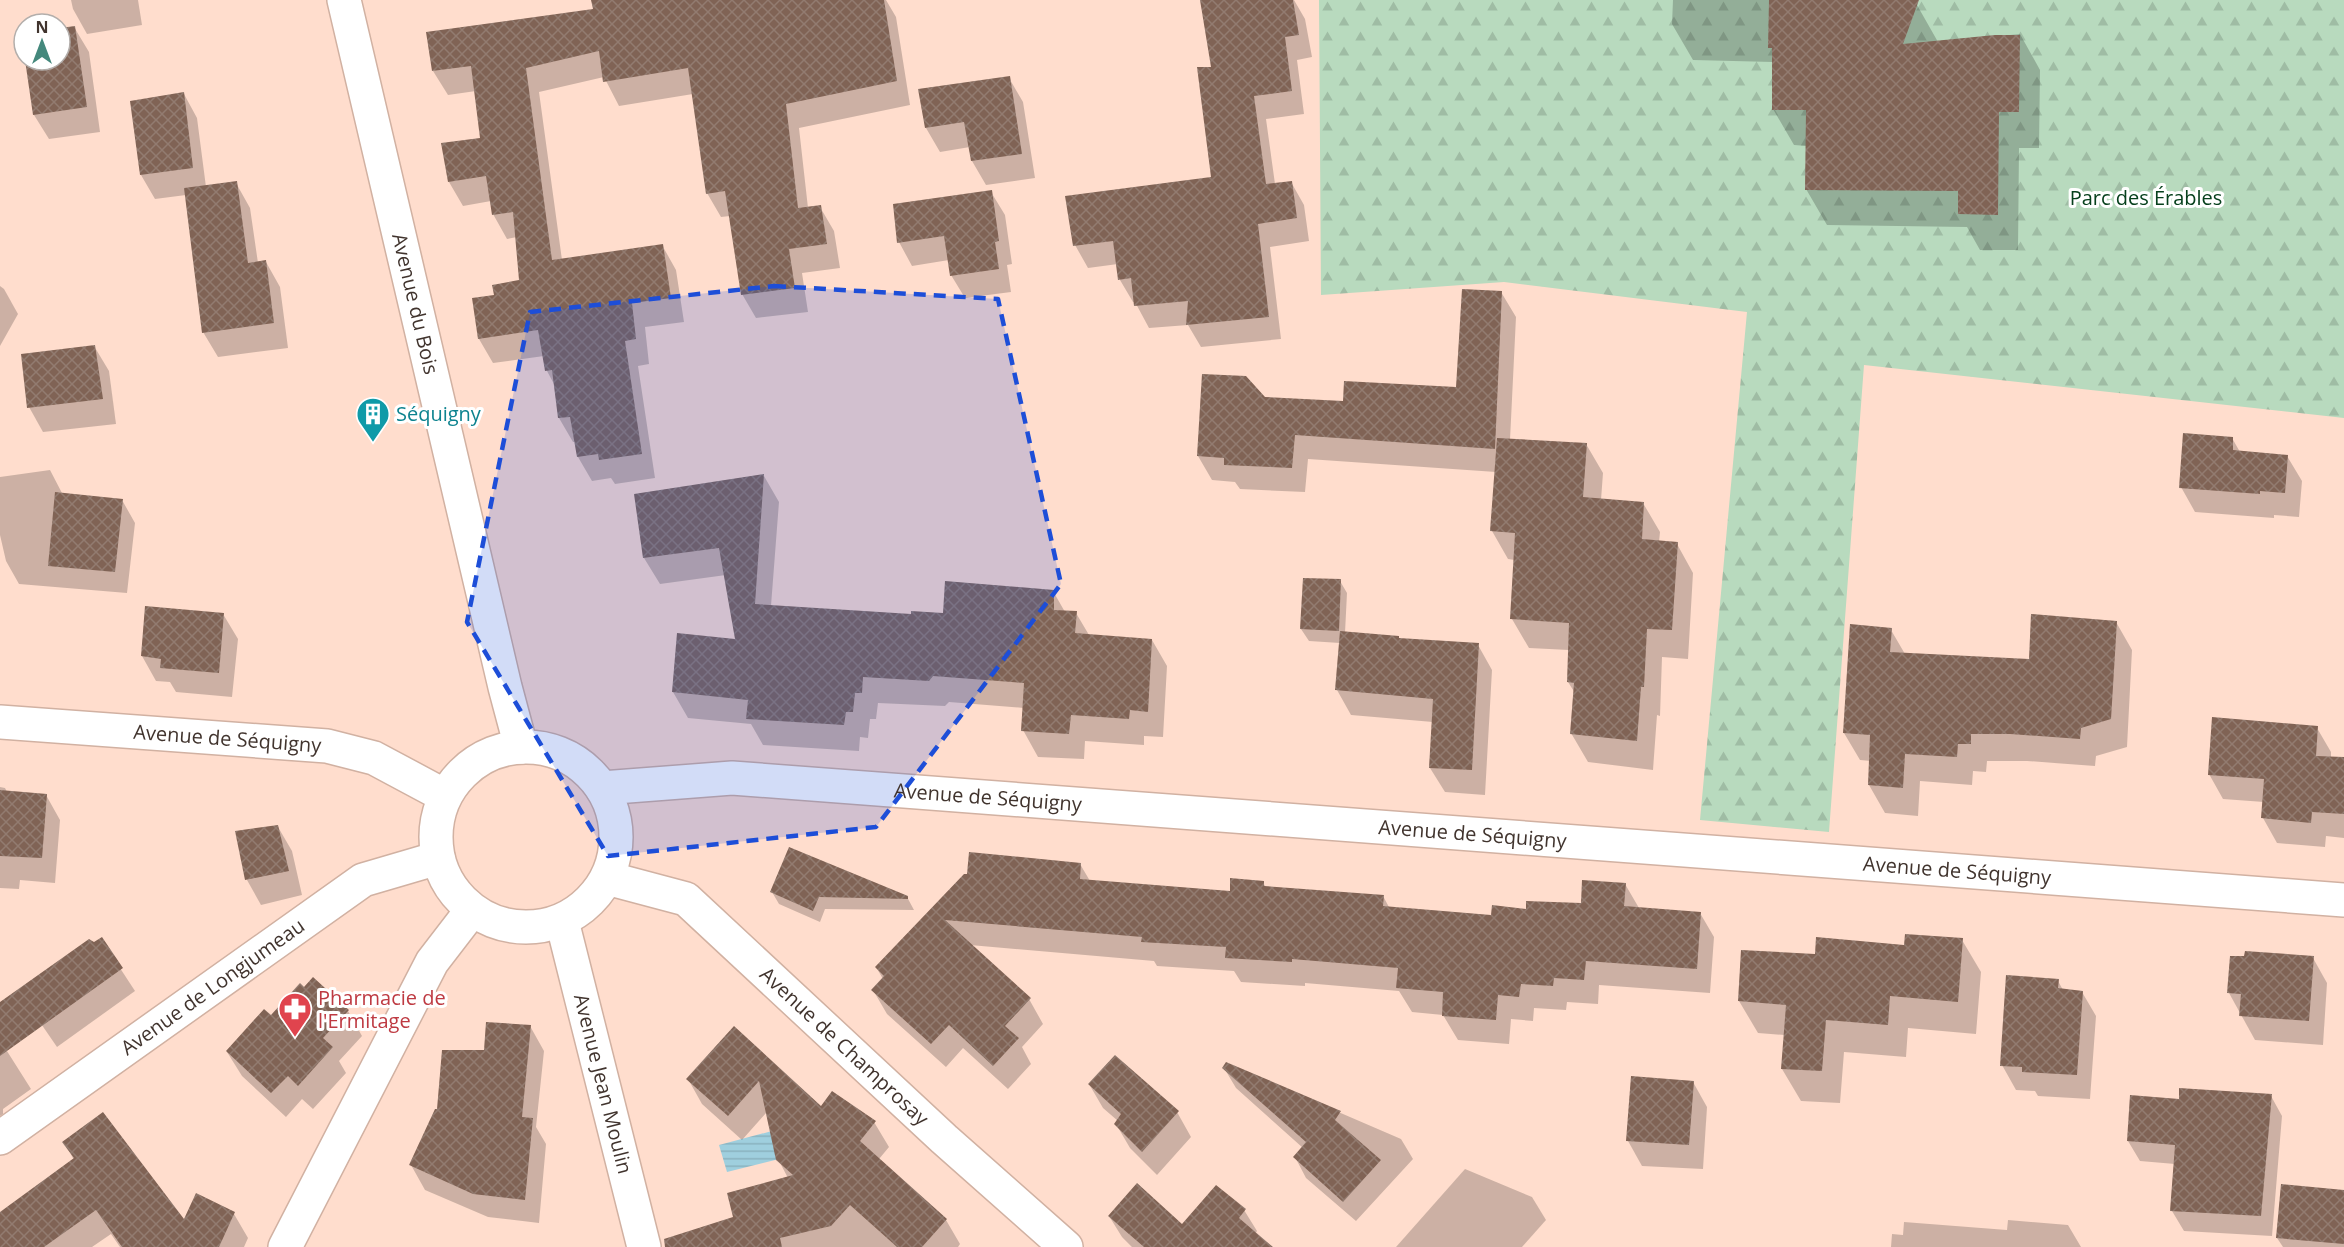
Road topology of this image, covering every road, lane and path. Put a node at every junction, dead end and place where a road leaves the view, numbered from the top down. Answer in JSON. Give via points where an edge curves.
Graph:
{"nodes":[{"id":1,"x":344,"y":0,"type":"edge"},
{"id":2,"x":0,"y":722,"type":"edge"},
{"id":3,"x":521,"y":747,"type":"junction"},
{"id":4,"x":602,"y":788,"type":"junction"},
{"id":5,"x":445,"y":796,"type":"junction"},
{"id":6,"x":438,"y":858,"type":"junction"},
{"id":7,"x":607,"y":878,"type":"junction"},
{"id":8,"x":2344,"y":900,"type":"edge"},
{"id":9,"x":472,"y":910,"type":"junction"},
{"id":10,"x":562,"y":921,"type":"junction"},
{"id":11,"x":0,"y":1138,"type":"edge"},
{"id":12,"x":285,"y":1247,"type":"edge"},
{"id":13,"x":644,"y":1247,"type":"edge"},
{"id":14,"x":1066,"y":1247,"type":"edge"}],
"edges":[{"from":1,"to":3,"type":"street","name":"Avenue du Bois"},
{"from":2,"to":5,"type":"street","name":"Avenue de Séquigny","via":[[327,746],[374,758]]},
{"from":3,"to":4,"type":"street","via":[[552,750],[580,765]]},
{"from":3,"to":5,"type":"street","via":[[490,753],[464,771]]},
{"from":4,"to":7,"type":"street","via":[[614,817],[616,848]]},
{"from":4,"to":8,"type":"street","name":"Avenue de Séquigny","via":[[732,778]]},
{"from":5,"to":6,"type":"street","via":[[436,826]]},
{"from":6,"to":9,"type":"street","via":[[450,887]]},
{"from":6,"to":11,"type":"street","name":"Avenue de Longjumeau","via":[[363,880]]},
{"from":7,"to":10,"type":"street","via":[[589,903]]},
{"from":7,"to":14,"type":"street","name":"Avenue de Champrosay","via":[[686,899]]},
{"from":9,"to":10,"type":"street","via":[[501,924],[532,927]]},
{"from":9,"to":12,"type":"street","via":[[432,962]]},
{"from":10,"to":13,"type":"street","name":"Avenue Jean Moulin"}]}
